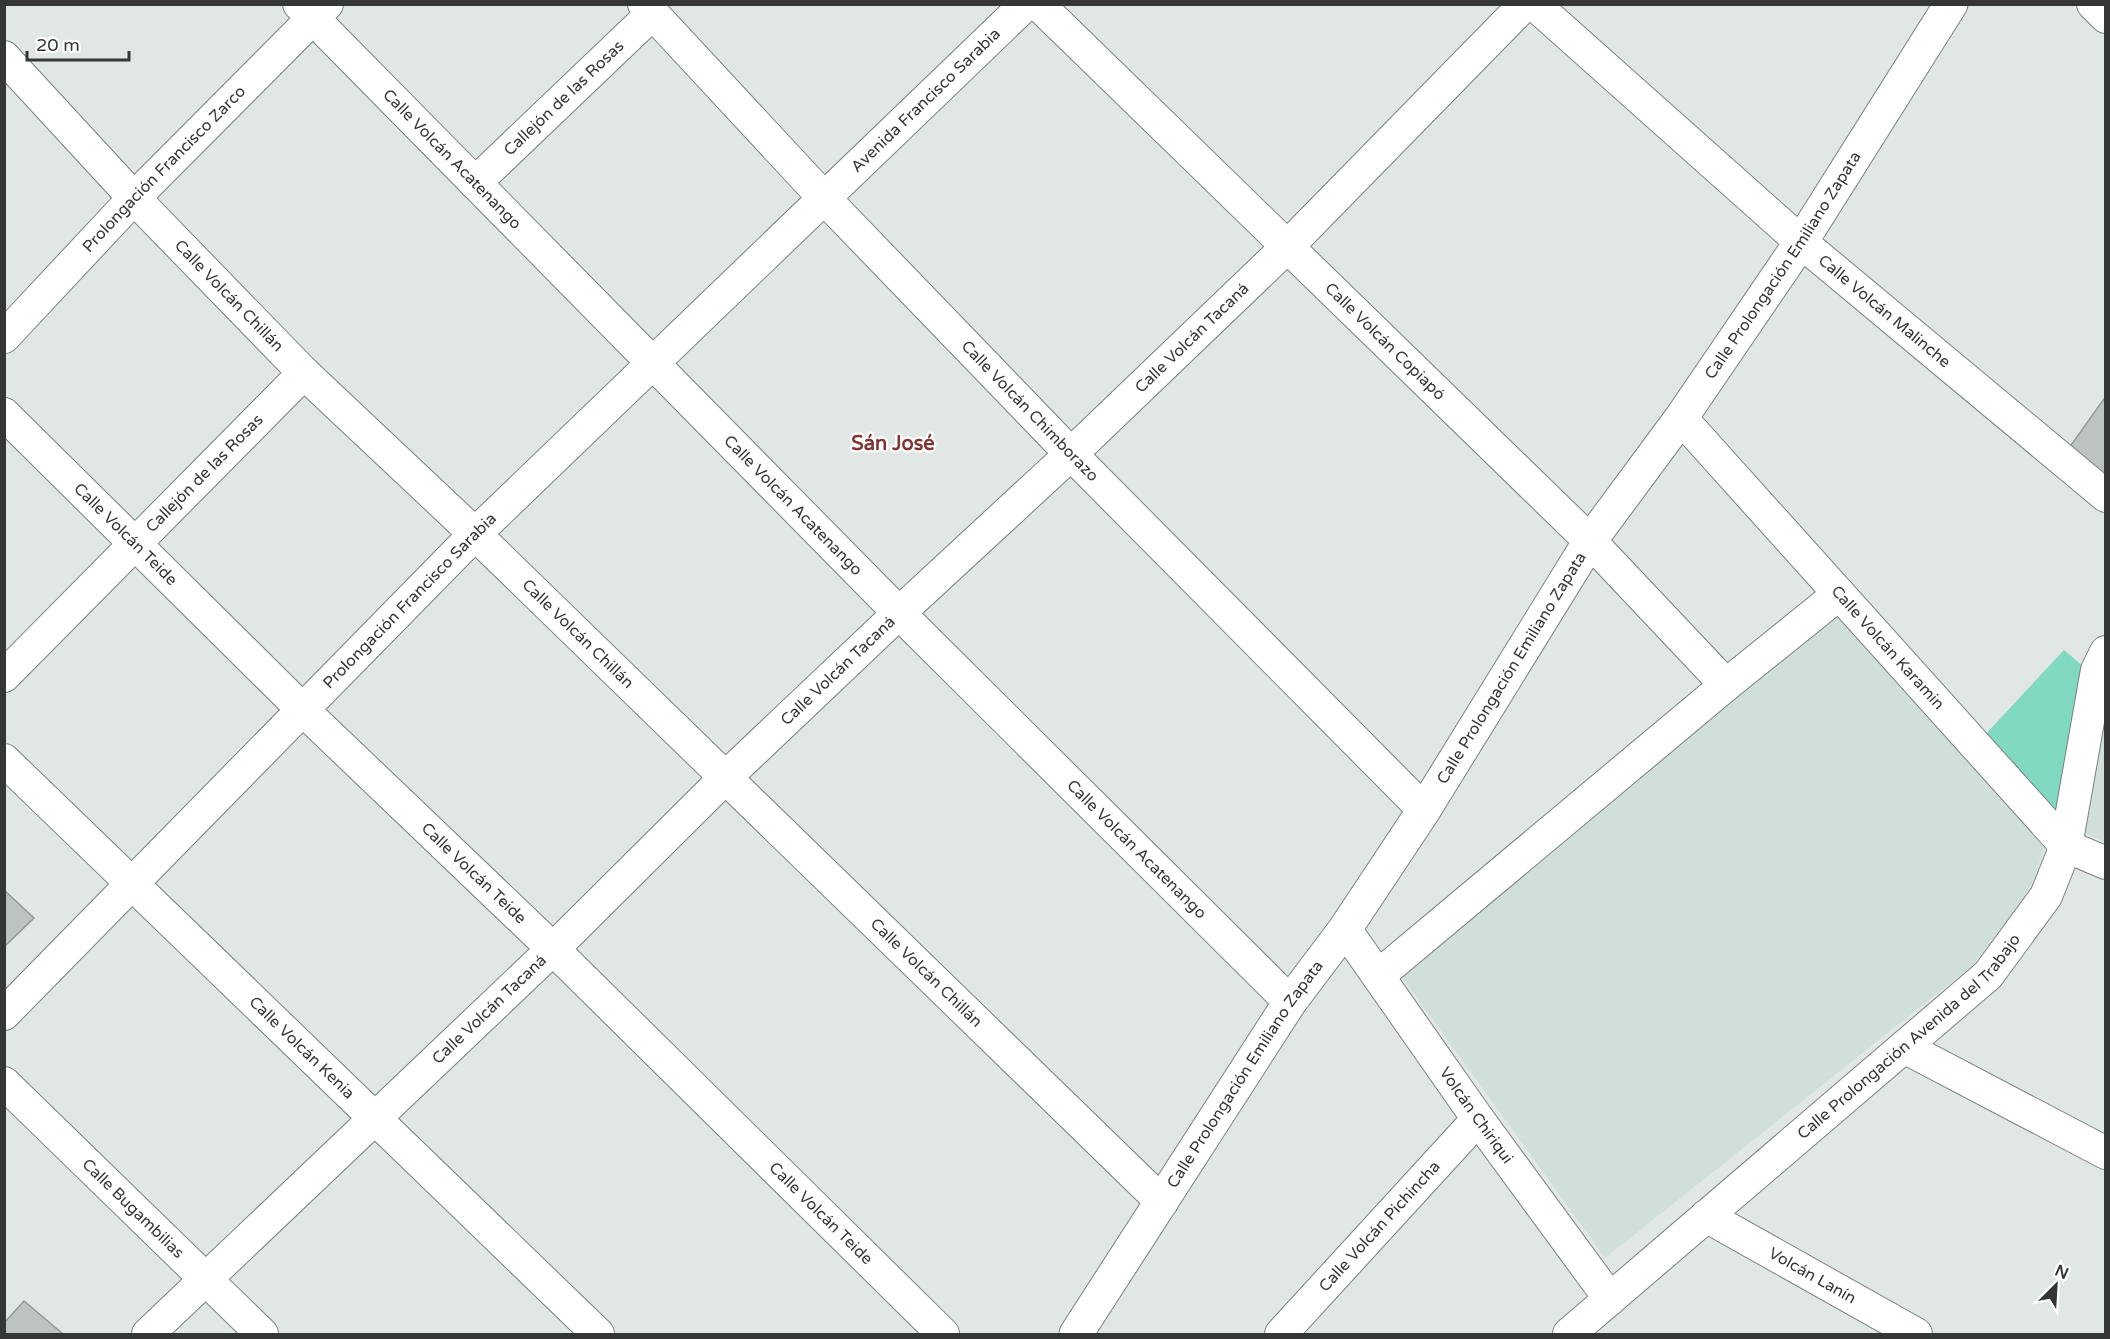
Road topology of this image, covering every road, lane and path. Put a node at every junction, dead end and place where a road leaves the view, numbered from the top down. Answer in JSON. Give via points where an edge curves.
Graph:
{"nodes":[{"id":1,"x":1026,"y":4,"type":"edge"},
{"id":2,"x":1038,"y":4,"type":"edge"},
{"id":3,"x":1525,"y":4,"type":"edge"},
{"id":4,"x":1534,"y":4,"type":"edge"},
{"id":5,"x":1952,"y":4,"type":"edge"},
{"id":6,"x":2093,"y":4,"type":"edge"},
{"id":7,"x":313,"y":9,"type":"edge"},
{"id":8,"x":649,"y":9,"type":"edge"},
{"id":9,"x":2106,"y":17,"type":"edge"},
{"id":10,"x":4,"y":57,"type":"edge"},
{"id":11,"x":475,"y":183,"type":"junction"},
{"id":12,"x":134,"y":198,"type":"junction"},
{"id":13,"x":825,"y":199,"type":"junction"},
{"id":14,"x":1801,"y":242,"type":"junction"},
{"id":15,"x":1288,"y":246,"type":"junction"},
{"id":16,"x":4,"y":337,"type":"edge"},
{"id":17,"x":653,"y":363,"type":"junction"},
{"id":18,"x":304,"y":373,"type":"junction"},
{"id":19,"x":4,"y":414,"type":"edge"},
{"id":20,"x":1681,"y":418,"type":"junction"},
{"id":21,"x":1071,"y":454,"type":"junction"},
{"id":22,"x":2106,"y":496,"type":"edge"},
{"id":23,"x":475,"y":534,"type":"junction"},
{"id":24,"x":1590,"y":541,"type":"junction"},
{"id":25,"x":136,"y":543,"type":"junction"},
{"id":26,"x":1839,"y":594,"type":"junction"},
{"id":27,"x":899,"y":613,"type":"junction"},
{"id":28,"x":2106,"y":652,"type":"edge"},
{"id":29,"x":4,"y":676,"type":"edge"},
{"id":30,"x":1726,"y":685,"type":"junction"},
{"id":31,"x":303,"y":710,"type":"junction"},
{"id":32,"x":4,"y":760,"type":"edge"},
{"id":33,"x":725,"y":778,"type":"junction"},
{"id":34,"x":1424,"y":810,"type":"junction"},
{"id":35,"x":2066,"y":846,"type":"junction"},
{"id":36,"x":2106,"y":863,"type":"edge"},
{"id":37,"x":132,"y":885,"type":"junction"},
{"id":38,"x":1345,"y":929,"type":"junction"},
{"id":39,"x":553,"y":949,"type":"junction"},
{"id":40,"x":1378,"y":976,"type":"junction"},
{"id":41,"x":1290,"y":1002,"type":"junction"},
{"id":42,"x":4,"y":1014,"type":"edge"},
{"id":43,"x":1904,"y":1047,"type":"junction"},
{"id":44,"x":4,"y":1083,"type":"edge"},
{"id":45,"x":376,"y":1119,"type":"junction"},
{"id":46,"x":1478,"y":1119,"type":"junction"},
{"id":47,"x":2106,"y":1153,"type":"edge"},
{"id":48,"x":1162,"y":1202,"type":"junction"},
{"id":49,"x":1706,"y":1216,"type":"junction"},
{"id":50,"x":207,"y":1279,"type":"junction"},
{"id":51,"x":1610,"y":1299,"type":"junction"},
{"id":52,"x":148,"y":1335,"type":"edge"},
{"id":53,"x":262,"y":1335,"type":"edge"},
{"id":54,"x":598,"y":1335,"type":"edge"},
{"id":55,"x":943,"y":1335,"type":"edge"},
{"id":56,"x":1076,"y":1335,"type":"edge"},
{"id":57,"x":1281,"y":1335,"type":"edge"},
{"id":58,"x":1569,"y":1335,"type":"edge"},
{"id":59,"x":1916,"y":1335,"type":"edge"}],
"edges":[{"from":1,"to":13,"type":"street","name":"Avenida Francisco Sarabia"},
{"from":2,"to":15,"type":"street","name":"Calle Volcán Copiapó"},
{"from":3,"to":15,"type":"street","name":"Calle Volcán Tacaná"},
{"from":4,"to":14,"type":"street","name":"Calle Volcán Malinche"},
{"from":5,"to":14,"type":"street","name":"Calle Prolongación Emiliano Zapata"},
{"from":6,"to":9,"type":"street"},
{"from":7,"to":11,"type":"street","name":"Calle Volcán Acatenango"},
{"from":7,"to":12,"type":"street","name":"Prolongación Francisco Zarco"},
{"from":8,"to":11,"type":"street","name":"Callejón de las Rosas"},
{"from":8,"to":13,"type":"street","name":"Calle Volcán Chimborazo"},
{"from":10,"to":12,"type":"street","name":"Calle Volcán Chillán"},
{"from":11,"to":17,"type":"street","name":"Calle Volcán Acatenango"},
{"from":12,"to":16,"type":"street","name":"Prolongación Francisco Zarco"},
{"from":12,"to":18,"type":"street","name":"Calle Volcán Chillán"},
{"from":13,"to":17,"type":"street","name":"Prolongación Francisco Sarabia"},
{"from":13,"to":21,"type":"street","name":"Calle Volcán Chimborazo"},
{"from":14,"to":20,"type":"street","name":"Calle Prolongación Emiliano Zapata"},
{"from":14,"to":22,"type":"street","name":"Calle Volcán Malinche"},
{"from":15,"to":21,"type":"street","name":"Calle Volcán Tacaná"},
{"from":15,"to":24,"type":"street","name":"Calle Volcán Copiapó"},
{"from":17,"to":23,"type":"street","name":"Prolongación Francisco Sarabia"},
{"from":17,"to":27,"type":"street","name":"Calle Volcán Acatenango"},
{"from":18,"to":23,"type":"street","name":"Calle Volcán Chillán"},
{"from":18,"to":25,"type":"street","name":"Callejón de las Rosas"},
{"from":19,"to":25,"type":"street","name":"Calle Volcán Teide"},
{"from":20,"to":24,"type":"street","name":"Calle Prolongación Emiliano Zapata"},
{"from":20,"to":26,"type":"street","name":"Calle Volcán Karamin"},
{"from":21,"to":27,"type":"street","name":"Calle Volcán Tacaná"},
{"from":21,"to":34,"type":"street","name":"Calle Volcán Chimborazo"},
{"from":23,"to":31,"type":"street","name":"Prolongación Francisco Sarabia"},
{"from":23,"to":33,"type":"street","name":"Calle Volcán Chillán"},
{"from":24,"to":30,"type":"street","name":"Calle Volcán Copiapó"},
{"from":24,"to":34,"type":"street","name":"Calle Prolongación Emiliano Zapata"},
{"from":25,"to":29,"type":"street","name":"Callejón de las Rosas"},
{"from":25,"to":31,"type":"street","name":"Calle Volcán Teide"},
{"from":26,"to":30,"type":"street"},
{"from":26,"to":35,"type":"street","name":"Calle Volcán Karamin"},
{"from":27,"to":33,"type":"street","name":"Calle Volcán Tacaná"},
{"from":27,"to":41,"type":"street","name":"Calle Volcán Acatenango"},
{"from":28,"to":35,"type":"street","name":"Calle Prolongación Avenida del Trabajo","via":[[2097,670]]},
{"from":30,"to":40,"type":"street"},
{"from":31,"to":37,"type":"street","name":"Prolongación Francisco Sarabia"},
{"from":31,"to":39,"type":"street","name":"Calle Volcán Teide"},
{"from":32,"to":37,"type":"street","name":"Calle Volcán Kenia"},
{"from":33,"to":39,"type":"street","name":"Calle Volcán Tacaná"},
{"from":33,"to":48,"type":"street","name":"Calle Volcán Chillán"},
{"from":34,"to":38,"type":"street","name":"Calle Prolongación Emiliano Zapata"},
{"from":35,"to":36,"type":"street","name":"Calle Volcán Karamin"},
{"from":35,"to":43,"type":"street","name":"Calle Prolongación Avenida del Trabajo","via":[[2046,896],[1988,975]]},
{"from":37,"to":42,"type":"street","name":"Prolongación Francisco Sarabia"},
{"from":37,"to":45,"type":"street","name":"Calle Volcán Kenia"},
{"from":38,"to":40,"type":"street","name":"Volcán Chiriqui"},
{"from":38,"to":41,"type":"street","name":"Calle Prolongación Emiliano Zapata"},
{"from":39,"to":45,"type":"street","name":"Calle Volcán Tacaná"},
{"from":39,"to":55,"type":"street","name":"Calle Volcán Teide"},
{"from":40,"to":46,"type":"street","name":"Volcán Chiriqui"},
{"from":41,"to":48,"type":"street","name":"Calle Prolongación Emiliano Zapata"},
{"from":43,"to":47,"type":"street"},
{"from":43,"to":49,"type":"street","name":"Calle Prolongación Avenida del Trabajo"},
{"from":44,"to":50,"type":"street","name":"Calle Bugambilias"},
{"from":45,"to":50,"type":"street","name":"Calle Volcán Tacaná"},
{"from":45,"to":54,"type":"street","name":"Calle Volcán Kenia"},
{"from":46,"to":51,"type":"street","name":"Volcán Chiriqui"},
{"from":46,"to":57,"type":"street","name":"Calle Volcán Pichincha"},
{"from":48,"to":56,"type":"street","name":"Calle Prolongación Emiliano Zapata"},
{"from":49,"to":51,"type":"street","name":"Calle Prolongación Avenida del Trabajo"},
{"from":49,"to":59,"type":"street","name":"Volcán Lanín"},
{"from":50,"to":52,"type":"street","name":"Calle Volcán Tacaná"},
{"from":50,"to":53,"type":"street","name":"Calle Bugambilias"},
{"from":51,"to":58,"type":"street","name":"Calle Prolongación Avenida del Trabajo"}]}
